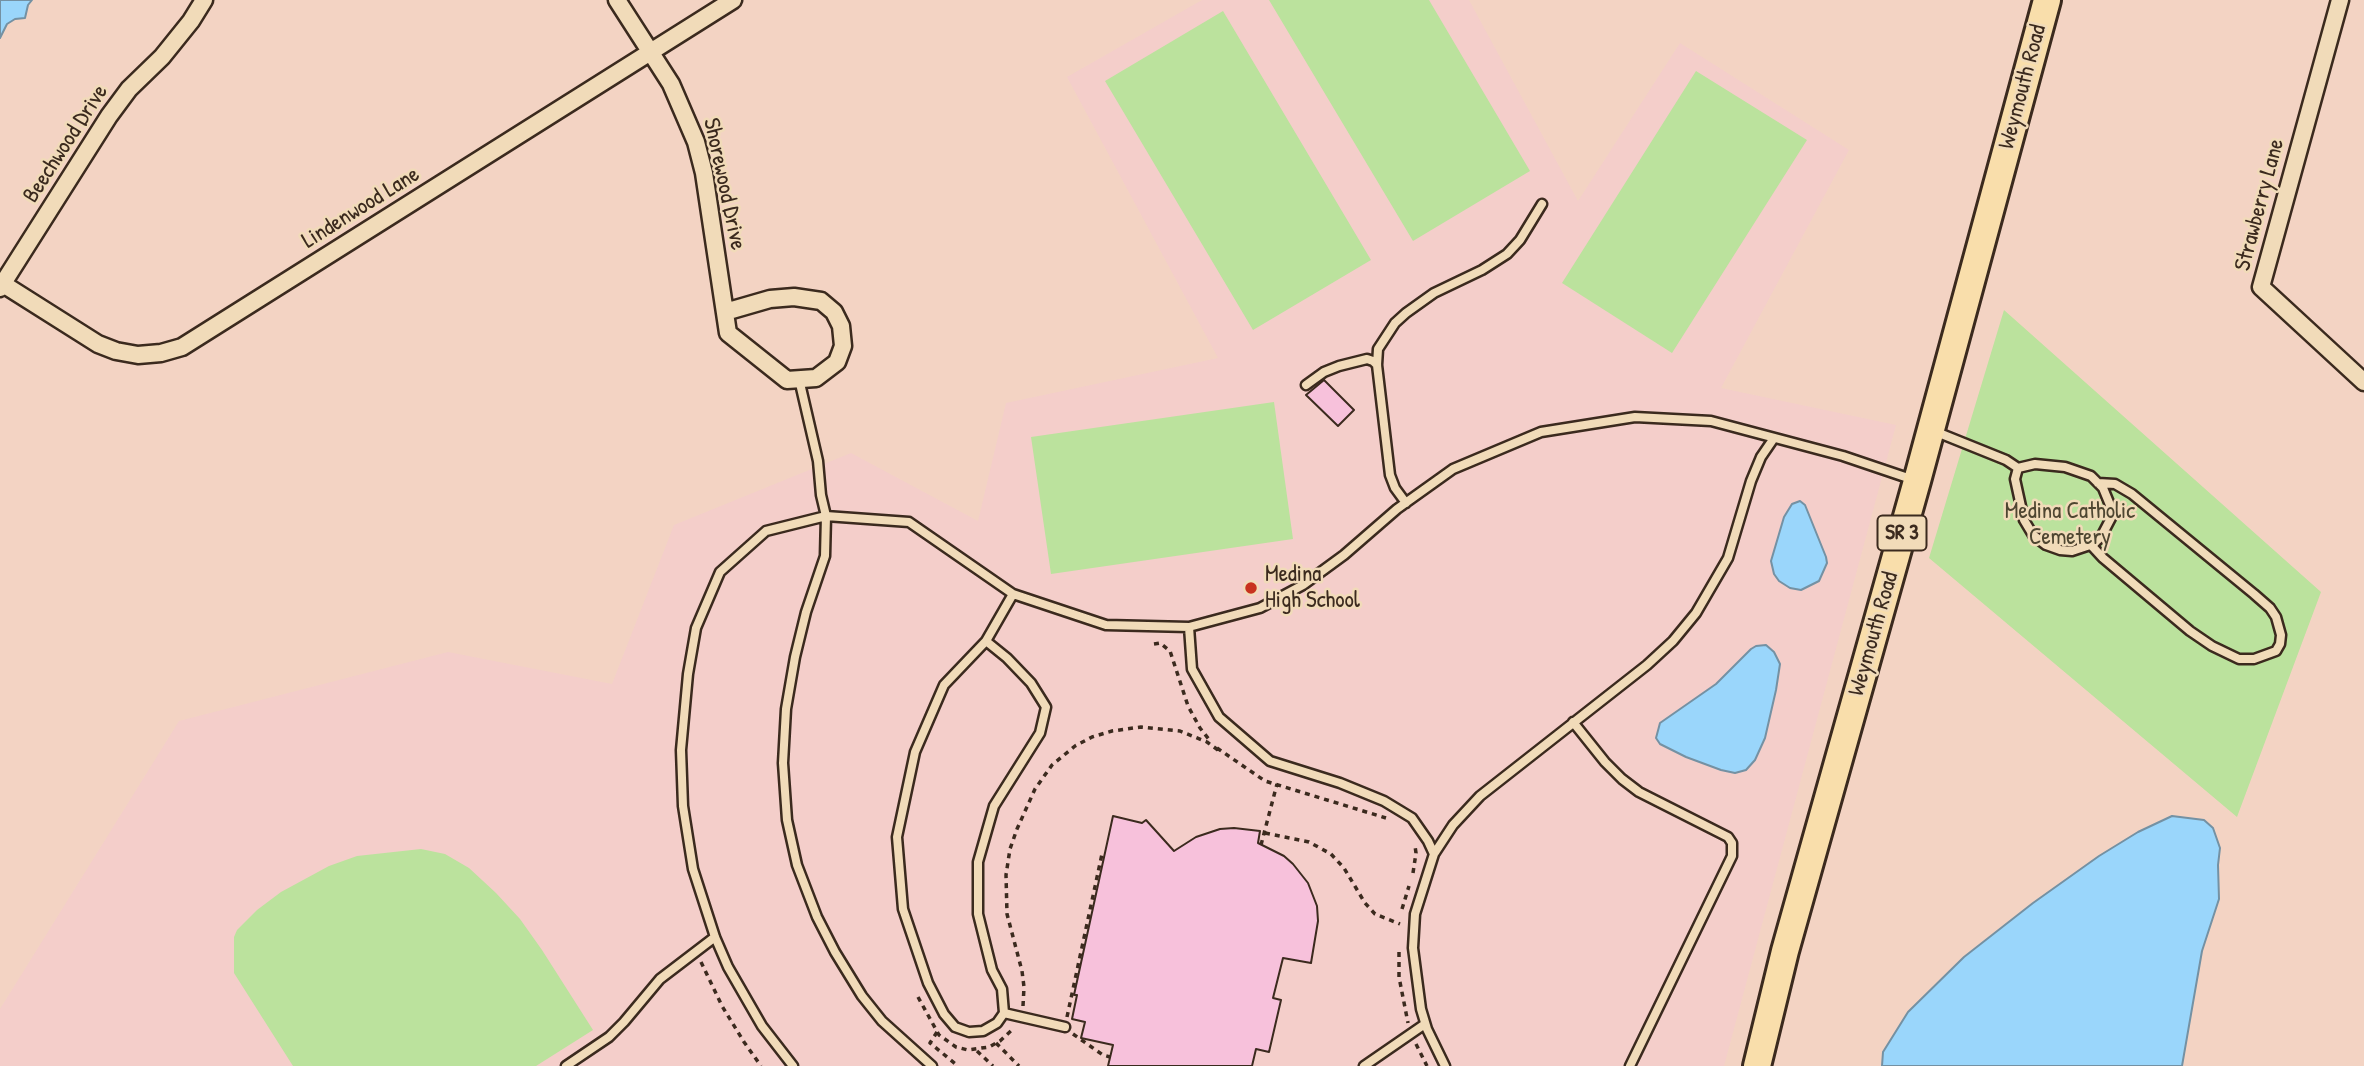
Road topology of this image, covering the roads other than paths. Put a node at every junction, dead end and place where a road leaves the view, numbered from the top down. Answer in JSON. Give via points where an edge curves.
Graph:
{"nodes":[{"id":1,"x":204,"y":0,"type":"edge"},
{"id":2,"x":617,"y":0,"type":"edge"},
{"id":3,"x":733,"y":0,"type":"edge"},
{"id":4,"x":2046,"y":0,"type":"edge"},
{"id":5,"x":2340,"y":0,"type":"edge"},
{"id":6,"x":651,"y":52,"type":"junction"},
{"id":7,"x":1542,"y":204,"type":"dead end"},
{"id":8,"x":1,"y":285,"type":"edge"},
{"id":9,"x":725,"y":312,"type":"junction"},
{"id":10,"x":1377,"y":365,"type":"junction"},
{"id":11,"x":799,"y":379,"type":"junction"},
{"id":12,"x":2364,"y":382,"type":"edge"},
{"id":13,"x":1306,"y":385,"type":"dead end"},
{"id":14,"x":1931,"y":430,"type":"junction"},
{"id":15,"x":1774,"y":438,"type":"junction"},
{"id":16,"x":2018,"y":468,"type":"junction"},
{"id":17,"x":1917,"y":481,"type":"junction"},
{"id":18,"x":2098,"y":483,"type":"junction"},
{"id":19,"x":1406,"y":503,"type":"junction"},
{"id":20,"x":826,"y":516,"type":"junction"},
{"id":21,"x":2091,"y":545,"type":"junction"},
{"id":22,"x":1013,"y":594,"type":"junction"},
{"id":23,"x":1189,"y":627,"type":"junction"},
{"id":24,"x":985,"y":641,"type":"junction"},
{"id":25,"x":1573,"y":722,"type":"junction"},
{"id":26,"x":1434,"y":854,"type":"junction"},
{"id":27,"x":715,"y":937,"type":"junction"},
{"id":28,"x":1004,"y":1013,"type":"junction"},
{"id":29,"x":1425,"y":1024,"type":"junction"},
{"id":30,"x":1065,"y":1027,"type":"road end"},
{"id":31,"x":566,"y":1066,"type":"edge"},
{"id":32,"x":793,"y":1066,"type":"edge"},
{"id":33,"x":932,"y":1066,"type":"edge"},
{"id":34,"x":1364,"y":1066,"type":"edge"},
{"id":35,"x":1445,"y":1066,"type":"edge"},
{"id":36,"x":1630,"y":1066,"type":"edge"},
{"id":37,"x":1757,"y":1066,"type":"edge"}],
"edges":[{"from":1,"to":8,"type":"street","name":"Beechwood Drive","via":[[162,57],[108,116]]},
{"from":2,"to":6,"type":"street","name":"Shorewood Drive"},
{"from":3,"to":6,"type":"street","name":"Lindenwood Lane"},
{"from":4,"to":14,"type":"main road","name":"Weymouth Road","number":"SR 3"},
{"from":5,"to":12,"type":"street","name":"Strawberry Lane","via":[[2261,287]]},
{"from":6,"to":8,"type":"street","name":"Lindenwood Lane","via":[[182,346],[138,355],[116,351]]},
{"from":6,"to":9,"type":"street","name":"Shorewood Drive","via":[[676,93],[696,142]]},
{"from":7,"to":10,"type":"lane","via":[[1507,254],[1434,293],[1395,323],[1378,349]]},
{"from":9,"to":11,"type":"street","name":"Shorewood Drive","via":[[728,333],[787,380]]},
{"from":9,"to":11,"type":"street","via":[[794,297],[821,301],[834,312],[843,346],[837,362],[816,378]]},
{"from":10,"to":13,"type":"lane","via":[[1367,359],[1339,366]]},
{"from":10,"to":19,"type":"lane","via":[[1390,475]]},
{"from":11,"to":20,"type":"lane","via":[[815,441]]},
{"from":14,"to":16,"type":"lane"},
{"from":14,"to":17,"type":"main road","name":"Weymouth Road","number":"SR 3"},
{"from":15,"to":17,"type":"lane"},
{"from":15,"to":19,"type":"lane","via":[[1711,421],[1635,417],[1541,432],[1453,469]]},
{"from":15,"to":25,"type":"lane","via":[[1751,481],[1728,558],[1696,613],[1647,666]]},
{"from":16,"to":18,"type":"lane","via":[[2035,464],[2065,467]]},
{"from":16,"to":21,"type":"lane","via":[[2015,479],[2024,520],[2033,535],[2060,551]]},
{"from":17,"to":37,"type":"main road","name":"Weymouth Road","number":"SR 3"},
{"from":18,"to":21,"type":"lane","via":[[2110,505],[2111,518]]},
{"from":18,"to":21,"type":"lane","via":[[2115,484],[2132,494],[2270,608],[2280,644],[2276,651],[2254,659],[2239,659],[2212,646]]},
{"from":19,"to":23,"type":"lane","via":[[1303,585],[1260,608]]},
{"from":20,"to":22,"type":"lane","via":[[909,522]]},
{"from":20,"to":27,"type":"lane","via":[[766,531],[720,572],[696,628],[681,750],[683,806],[692,869]]},
{"from":20,"to":33,"type":"lane","via":[[825,556],[798,646],[786,709],[786,820],[797,866],[835,952],[875,1013]]},
{"from":22,"to":23,"type":"lane","via":[[1106,625]]},
{"from":22,"to":24,"type":"lane"},
{"from":23,"to":26,"type":"lane","via":[[1192,669],[1219,717],[1270,761],[1340,783],[1412,818]]},
{"from":24,"to":28,"type":"lane","via":[[1031,683],[1046,707],[1040,733],[994,806],[978,862],[978,914],[992,970],[1002,989]]},
{"from":24,"to":28,"type":"lane","via":[[944,685],[915,752],[897,836],[903,909],[928,984],[944,1014],[968,1032],[983,1031]]},
{"from":25,"to":26,"type":"lane","via":[[1479,796]]},
{"from":25,"to":36,"type":"lane","via":[[1605,762],[1639,792],[1732,843],[1732,856]]},
{"from":26,"to":29,"type":"lane","via":[[1415,914],[1413,948]]},
{"from":27,"to":31,"type":"lane","via":[[660,979],[609,1037]]},
{"from":27,"to":32,"type":"lane","via":[[762,1026]]},
{"from":28,"to":30,"type":"lane"},
{"from":29,"to":34,"type":"lane"},
{"from":29,"to":35,"type":"lane"}]}
